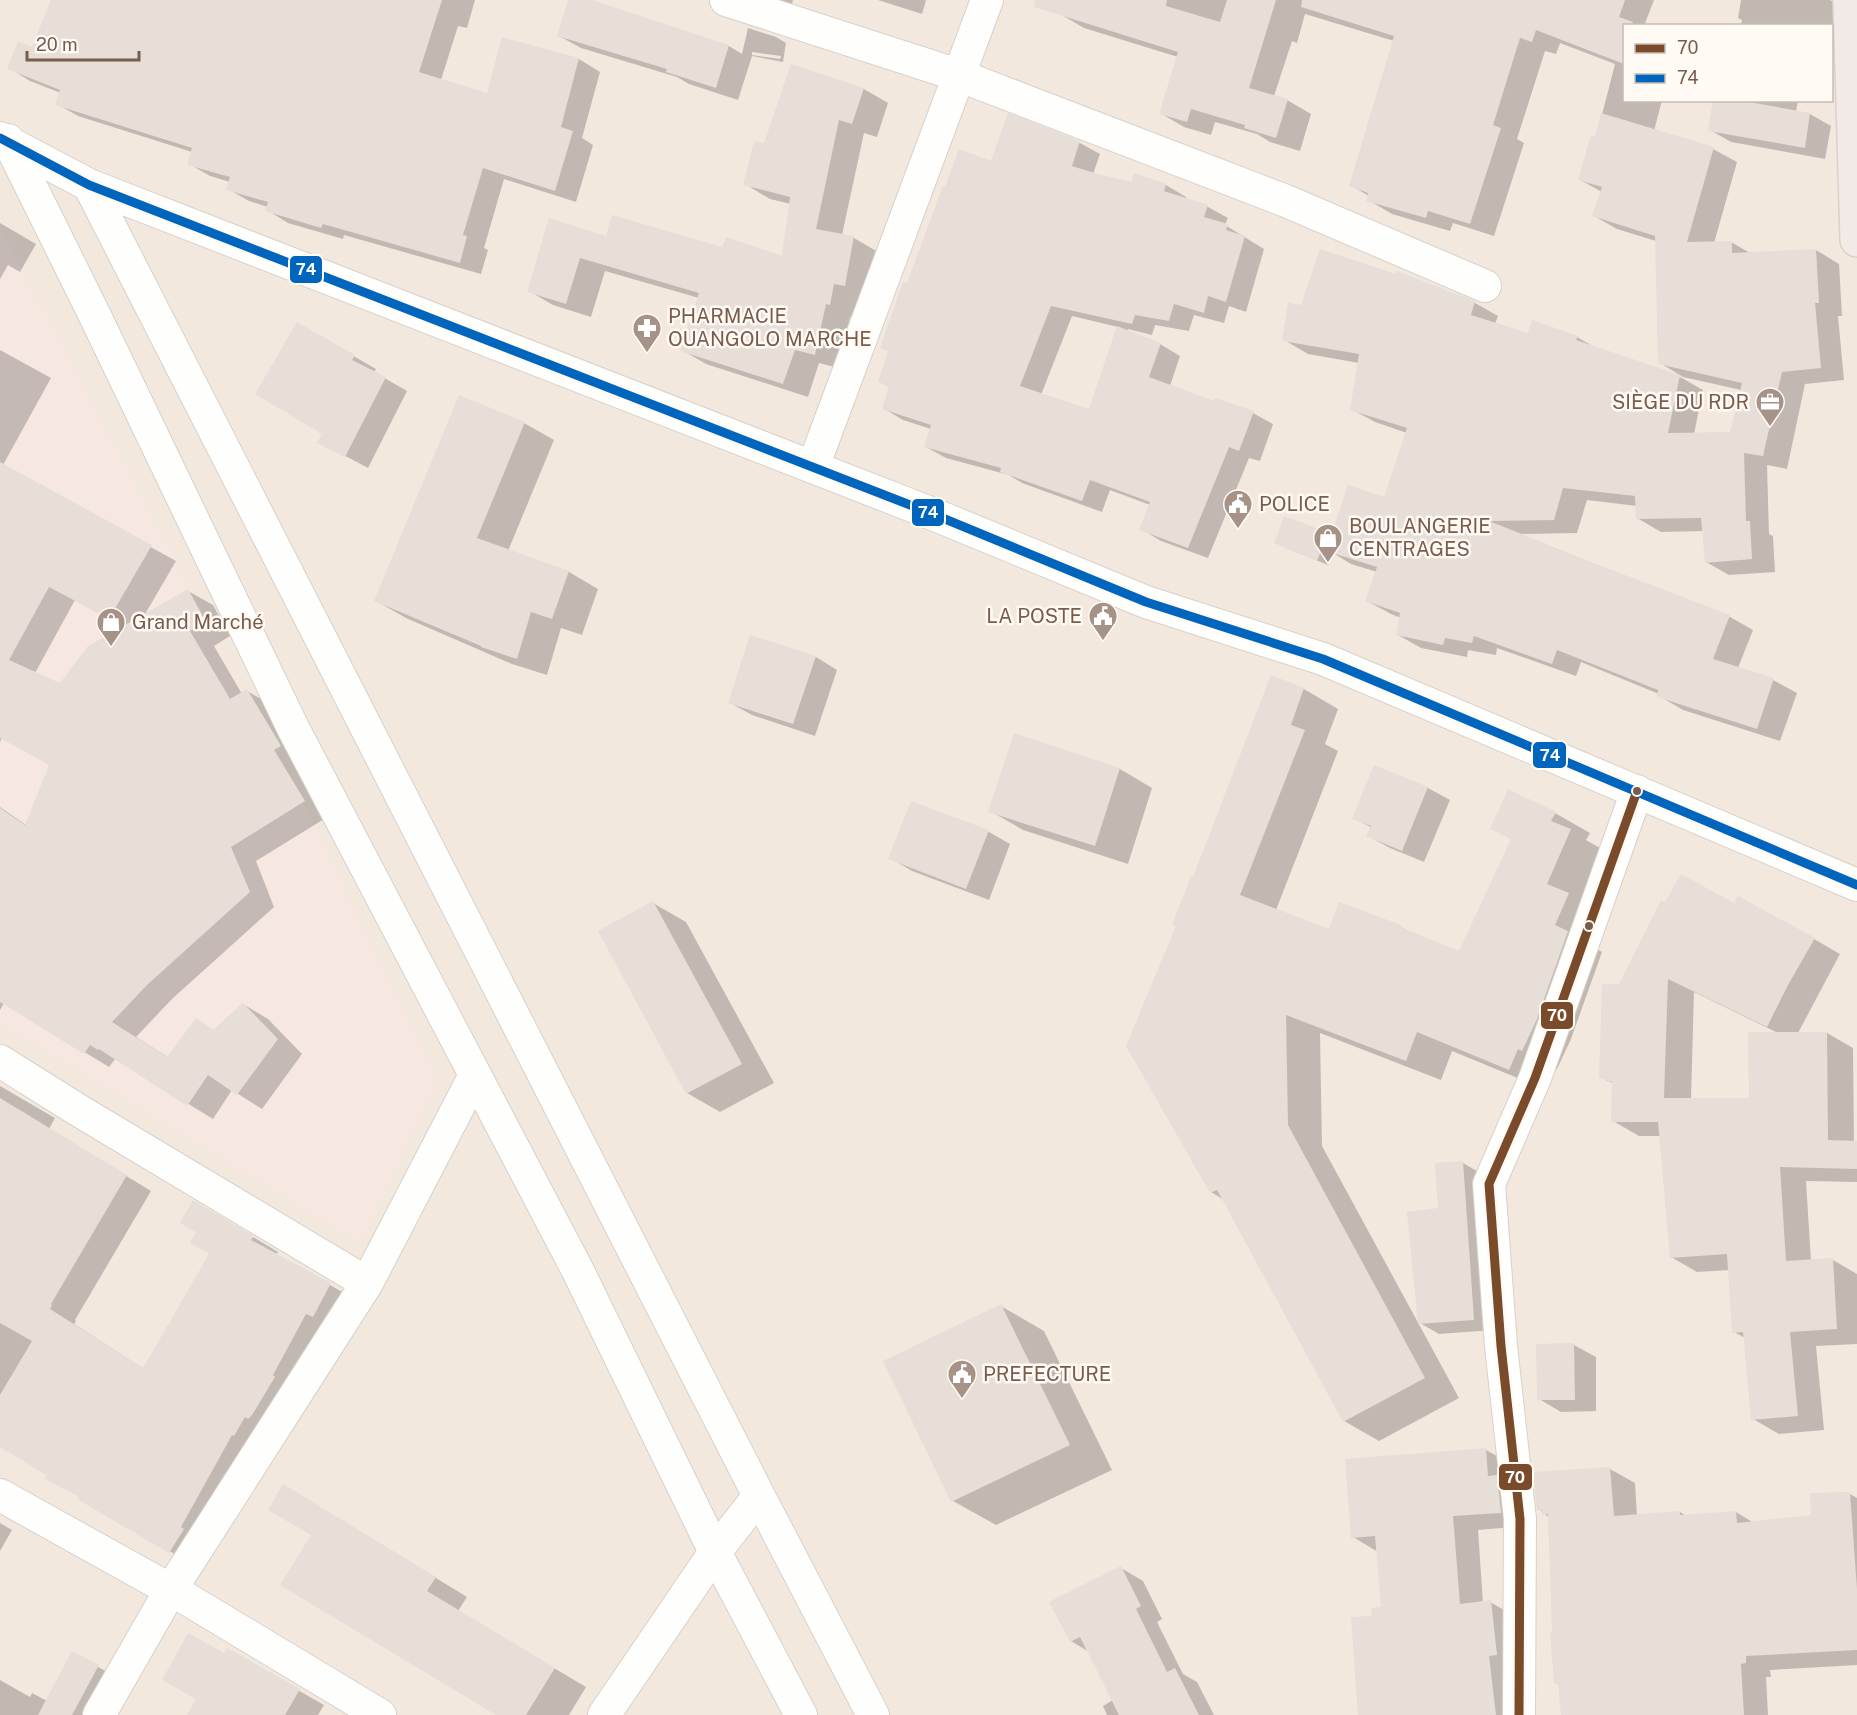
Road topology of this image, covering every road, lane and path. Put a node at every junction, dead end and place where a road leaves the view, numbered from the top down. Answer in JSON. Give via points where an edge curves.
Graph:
{"nodes":[{"id":1,"x":726,"y":0,"type":"edge"},
{"id":2,"x":987,"y":0,"type":"edge"},
{"id":3,"x":1850,"y":0,"type":"edge"},
{"id":4,"x":958,"y":75,"type":"junction"},
{"id":5,"x":3,"y":136,"type":"edge"},
{"id":6,"x":89,"y":185,"type":"junction"},
{"id":7,"x":1857,"y":240,"type":"edge"},
{"id":8,"x":1485,"y":286,"type":"dead end"},
{"id":9,"x":813,"y":467,"type":"junction"},
{"id":10,"x":1637,"y":791,"type":"junction"},
{"id":11,"x":1857,"y":885,"type":"edge"},
{"id":12,"x":0,"y":1061,"type":"edge"},
{"id":13,"x":475,"y":1075,"type":"junction"},
{"id":14,"x":367,"y":1283,"type":"junction"},
{"id":15,"x":0,"y":1495,"type":"edge"},
{"id":16,"x":759,"y":1496,"type":"junction"},
{"id":17,"x":715,"y":1552,"type":"junction"},
{"id":18,"x":170,"y":1591,"type":"junction"},
{"id":19,"x":99,"y":1715,"type":"edge"},
{"id":20,"x":380,"y":1715,"type":"edge"},
{"id":21,"x":604,"y":1715,"type":"edge"},
{"id":22,"x":801,"y":1715,"type":"edge"},
{"id":23,"x":873,"y":1715,"type":"edge"},
{"id":24,"x":1519,"y":1715,"type":"edge"}],
"edges":[{"from":1,"to":4,"type":"street"},
{"from":2,"to":4,"type":"street"},
{"from":3,"to":7,"type":"highway"},
{"from":4,"to":8,"type":"street","via":[[1286,201]]},
{"from":4,"to":9,"type":"street"},
{"from":5,"to":6,"type":"street"},
{"from":5,"to":13,"type":"street","via":[[101,328],[292,728]]},
{"from":6,"to":9,"type":"street"},
{"from":6,"to":16,"type":"street"},
{"from":9,"to":10,"type":"street","via":[[1146,602],[1323,659]]},
{"from":10,"to":11,"type":"street"},
{"from":10,"to":24,"type":"street","via":[[1535,1078],[1489,1185],[1501,1346],[1521,1519]]},
{"from":12,"to":14,"type":"street"},
{"from":13,"to":14,"type":"street"},
{"from":13,"to":17,"type":"street","via":[[578,1271]]},
{"from":14,"to":18,"type":"street"},
{"from":15,"to":18,"type":"street"},
{"from":16,"to":17,"type":"street"},
{"from":16,"to":23,"type":"street"},
{"from":17,"to":21,"type":"street"},
{"from":17,"to":22,"type":"street"},
{"from":18,"to":19,"type":"street"},
{"from":18,"to":20,"type":"street"}]}
